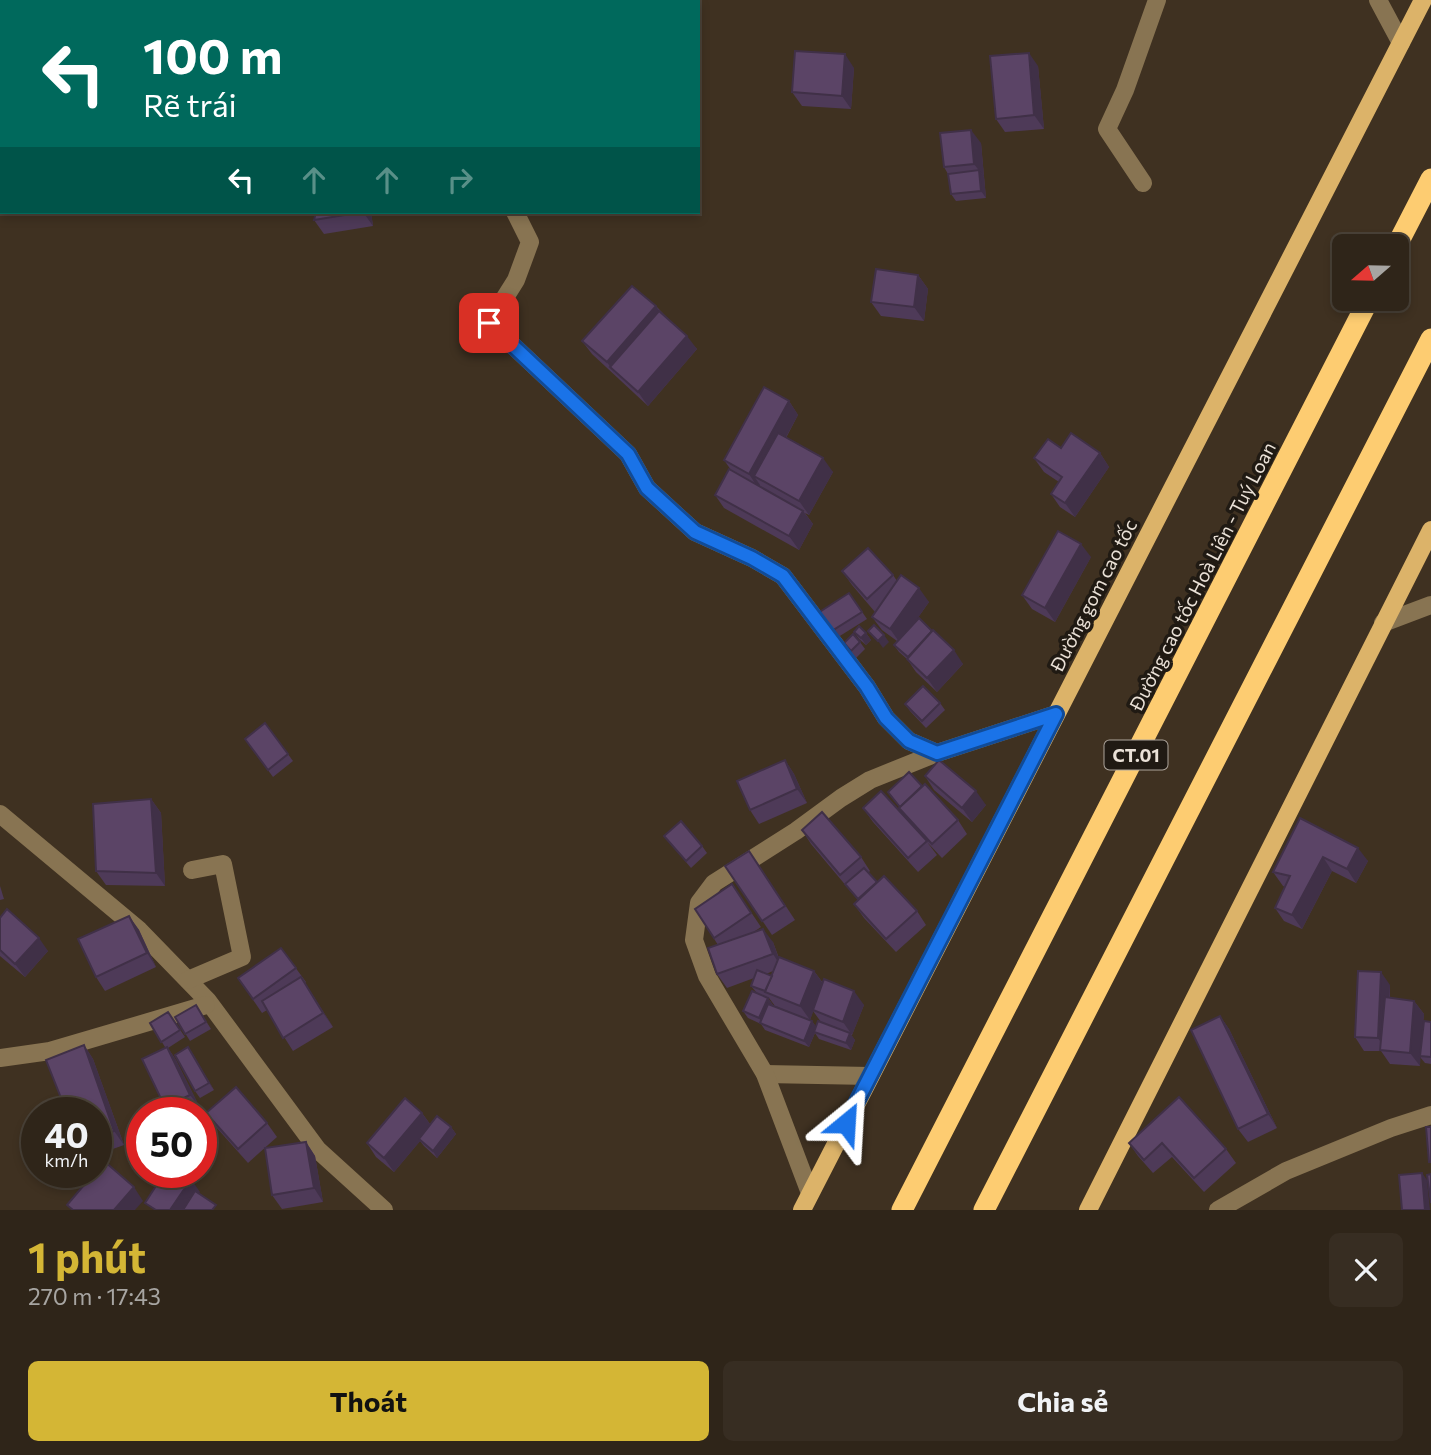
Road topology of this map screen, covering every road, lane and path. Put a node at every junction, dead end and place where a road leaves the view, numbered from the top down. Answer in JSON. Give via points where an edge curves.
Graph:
{"nodes":[{"id":1,"x":1157,"y":0,"type":"edge"},
{"id":2,"x":1378,"y":0,"type":"edge"},
{"id":3,"x":1423,"y":0,"type":"edge"},
{"id":4,"x":1401,"y":43,"type":"junction"},
{"id":5,"x":1431,"y":180,"type":"edge"},
{"id":6,"x":1143,"y":183,"type":"dead end"},
{"id":7,"x":517,"y":214,"type":"edge"},
{"id":8,"x":1403,"y":234,"type":"edge"},
{"id":9,"x":1362,"y":312,"type":"edge"},
{"id":10,"x":1431,"y":339,"type":"edge"},
{"id":11,"x":1431,"y":530,"type":"edge"},
{"id":12,"x":1431,"y":605,"type":"edge"},
{"id":13,"x":1383,"y":623,"type":"junction"},
{"id":14,"x":1056,"y":714,"type":"junction"},
{"id":15,"x":937,"y":753,"type":"junction"},
{"id":16,"x":0,"y":814,"type":"edge"},
{"id":17,"x":192,"y":870,"type":"dead end"},
{"id":18,"x":188,"y":980,"type":"junction"},
{"id":19,"x":210,"y":1004,"type":"junction"},
{"id":20,"x":0,"y":1058,"type":"edge"},
{"id":21,"x":765,"y":1074,"type":"junction"},
{"id":22,"x":870,"y":1076,"type":"junction"},
{"id":23,"x":1431,"y":1115,"type":"edge"},
{"id":24,"x":810,"y":1193,"type":"junction"},
{"id":25,"x":384,"y":1210,"type":"edge"},
{"id":26,"x":802,"y":1210,"type":"edge"},
{"id":27,"x":902,"y":1210,"type":"edge"},
{"id":28,"x":984,"y":1210,"type":"edge"},
{"id":29,"x":1088,"y":1210,"type":"edge"},
{"id":30,"x":1218,"y":1210,"type":"edge"}],
"edges":[{"from":1,"to":6,"type":"street","via":[[1107,129]]},
{"from":2,"to":4,"type":"street"},
{"from":3,"to":4,"type":"main road","name":"Đường gom cao tốc"},
{"from":4,"to":14,"type":"main road","name":"Đường gom cao tốc"},
{"from":5,"to":8,"type":"highway"},
{"from":7,"to":15,"type":"street","via":[[530,242],[516,280],[489,323],[628,454],[647,488],[695,532],[783,576],[886,718],[909,741]]},
{"from":9,"to":27,"type":"highway","name":"Đường cao tốc Hoà Liên - Tuý Loan","number":"CT.01"},
{"from":10,"to":28,"type":"highway"},
{"from":11,"to":13,"type":"main road"},
{"from":12,"to":13,"type":"street"},
{"from":13,"to":29,"type":"main road"},
{"from":14,"to":15,"type":"street"},
{"from":14,"to":22,"type":"main road","name":"Đường gom cao tốc"},
{"from":15,"to":21,"type":"street","via":[[870,780],[714,883],[699,903],[694,940],[707,976]]},
{"from":16,"to":18,"type":"street","via":[[139,930]]},
{"from":17,"to":18,"type":"street","via":[[223,864],[242,957]]},
{"from":18,"to":19,"type":"street"},
{"from":19,"to":20,"type":"street","via":[[50,1051]]},
{"from":19,"to":25,"type":"street","via":[[318,1150]]},
{"from":21,"to":22,"type":"street"},
{"from":21,"to":24,"type":"street"},
{"from":22,"to":24,"type":"main road","name":"Đường gom cao tốc"},
{"from":23,"to":30,"type":"street","via":[[1286,1171]]},
{"from":24,"to":26,"type":"main road","name":"Đường gom cao tốc"}]}
